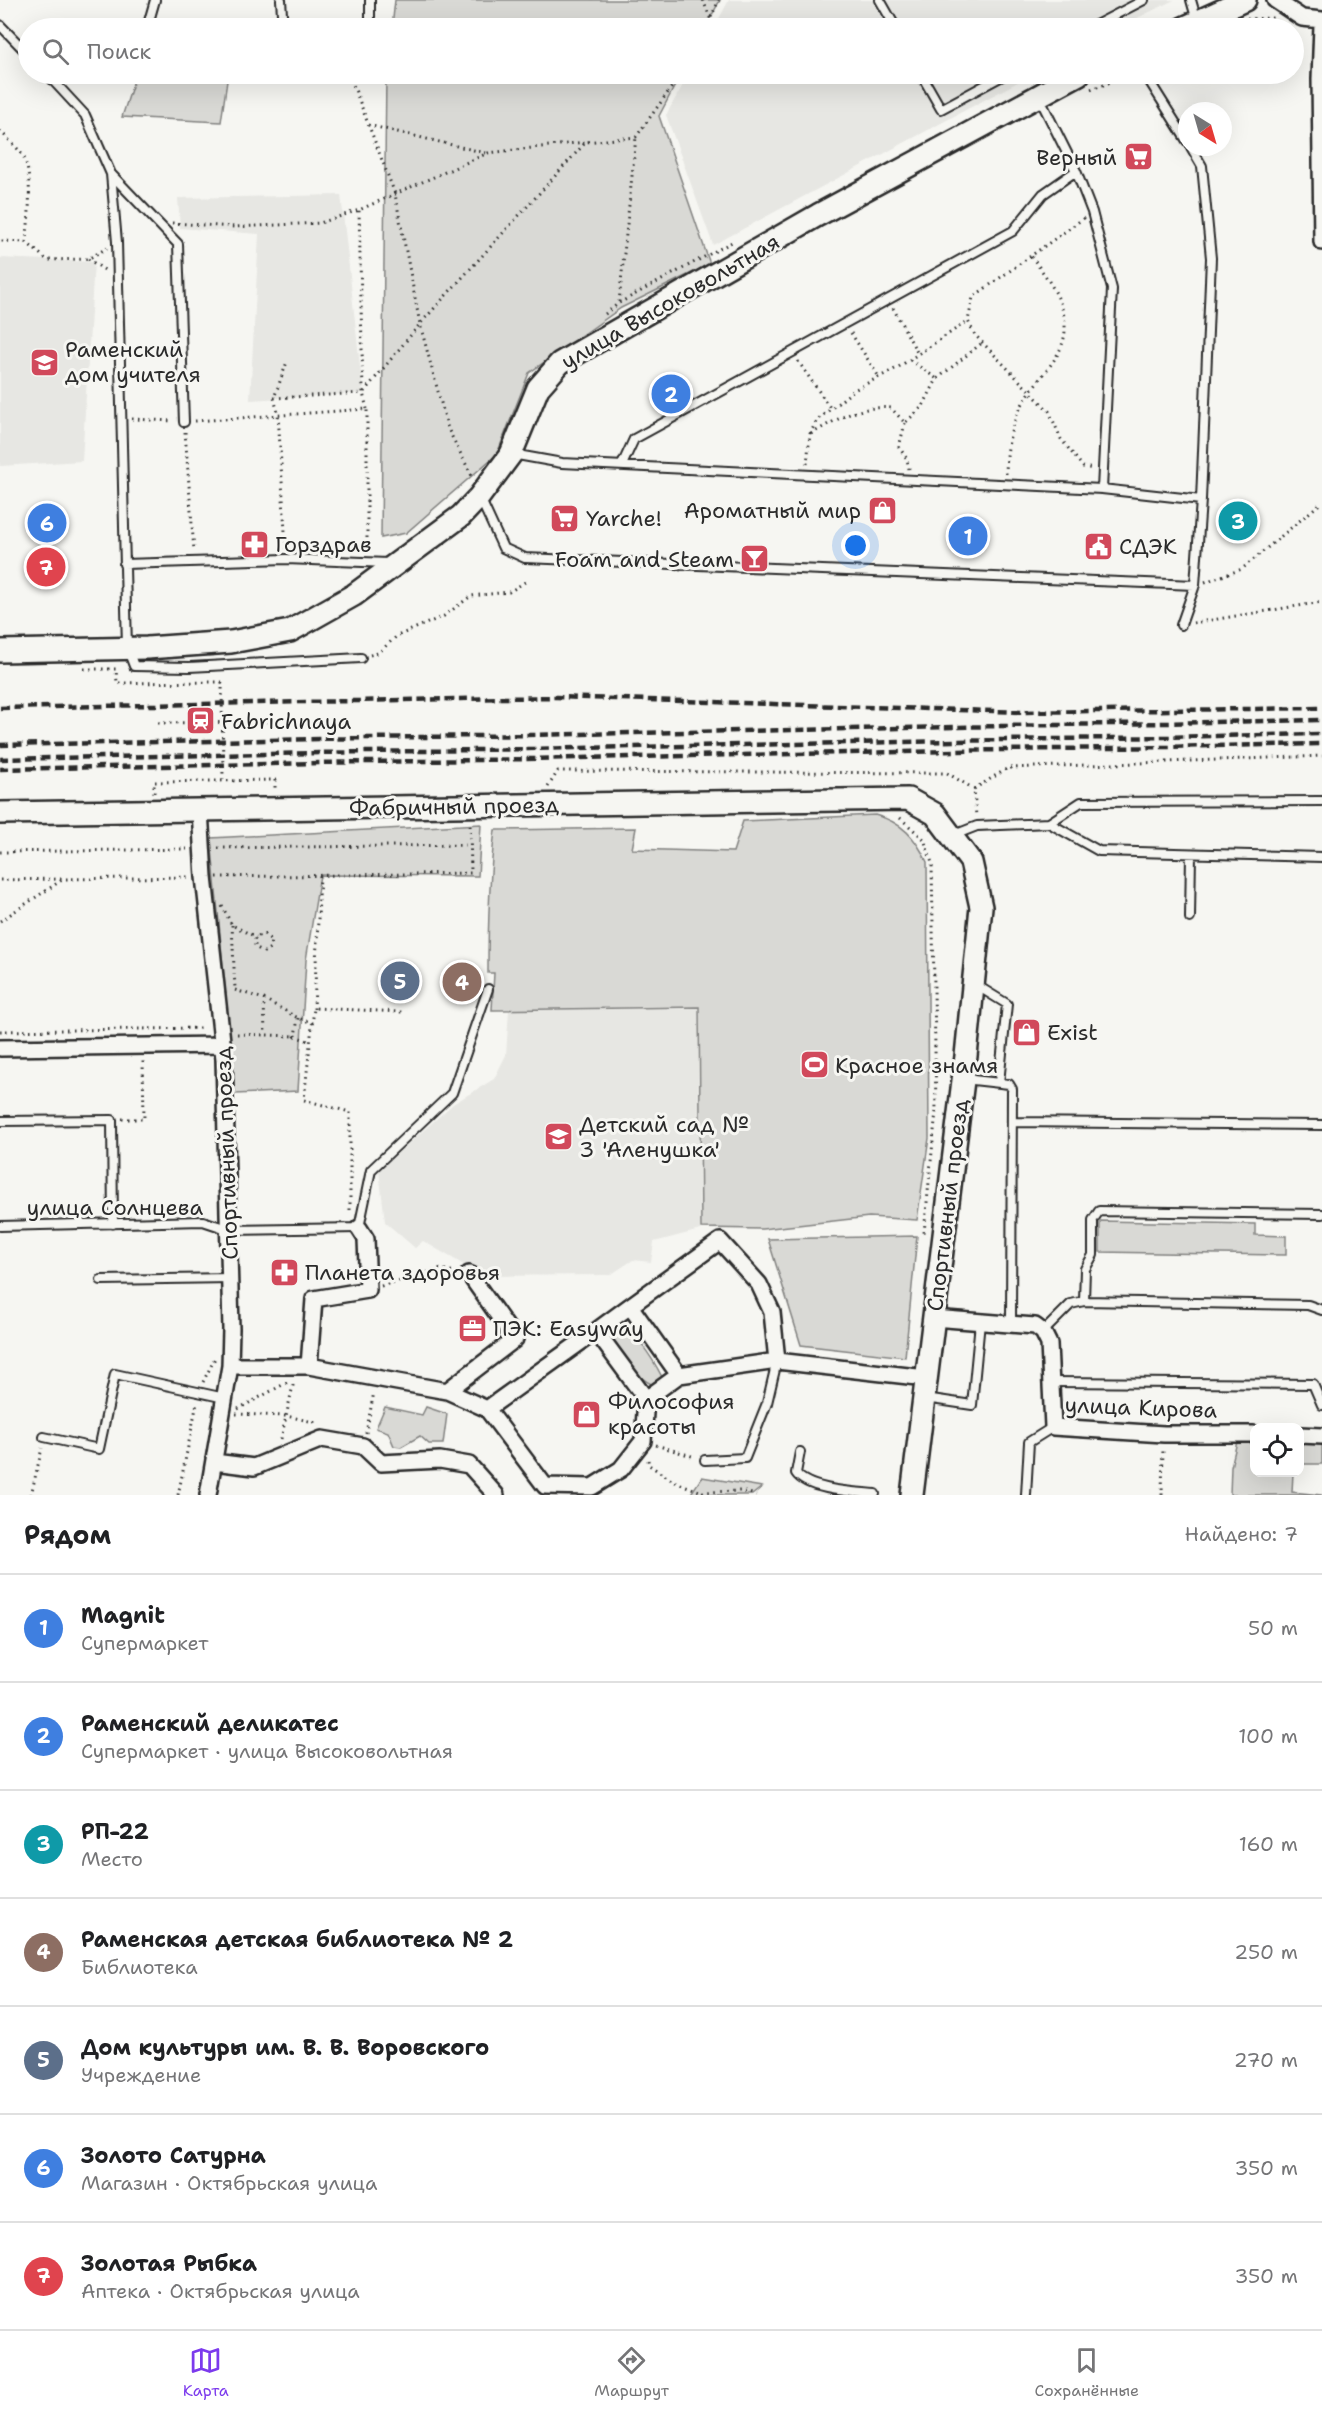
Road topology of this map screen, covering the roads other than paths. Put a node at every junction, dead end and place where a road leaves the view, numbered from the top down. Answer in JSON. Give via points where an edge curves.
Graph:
{"nodes":[{"id":1,"x":155,"y":0,"type":"edge"},
{"id":2,"x":281,"y":0,"type":"edge"},
{"id":3,"x":370,"y":0,"type":"edge"},
{"id":4,"x":880,"y":0,"type":"edge"},
{"id":5,"x":1144,"y":0,"type":"edge"},
{"id":6,"x":1191,"y":0,"type":"edge"},
{"id":7,"x":1245,"y":0,"type":"edge"},
{"id":8,"x":1275,"y":0,"type":"edge"},
{"id":9,"x":150,"y":18,"type":"edge"},
{"id":10,"x":282,"y":18,"type":"edge"},
{"id":11,"x":370,"y":18,"type":"edge"},
{"id":12,"x":890,"y":18,"type":"edge"},
{"id":13,"x":1109,"y":18,"type":"edge"},
{"id":14,"x":1190,"y":18,"type":"edge"},
{"id":15,"x":1205,"y":18,"type":"edge"},
{"id":16,"x":1302,"y":18,"type":"edge"},
{"id":17,"x":1304,"y":18,"type":"edge"},
{"id":18,"x":1322,"y":20,"type":"edge"},
{"id":19,"x":0,"y":25,"type":"edge"},
{"id":20,"x":1322,"y":25,"type":"edge"},
{"id":21,"x":18,"y":44,"type":"edge"},
{"id":22,"x":57,"y":84,"type":"edge"},
{"id":23,"x":927,"y":84,"type":"edge"},
{"id":24,"x":987,"y":84,"type":"edge"},
{"id":25,"x":1075,"y":84,"type":"edge"},
{"id":26,"x":1151,"y":84,"type":"edge"},
{"id":27,"x":1038,"y":96,"type":"junction"},
{"id":28,"x":1178,"y":127,"type":"edge"},
{"id":29,"x":1196,"y":156,"type":"edge"},
{"id":30,"x":1076,"y":171,"type":"junction"},
{"id":31,"x":111,"y":174,"type":"junction"},
{"id":32,"x":1322,"y":242,"type":"edge"},
{"id":33,"x":184,"y":422,"type":"road end"},
{"id":34,"x":511,"y":454,"type":"junction"},
{"id":35,"x":622,"y":465,"type":"junction"},
{"id":36,"x":1102,"y":489,"type":"junction"},
{"id":37,"x":479,"y":497,"type":"junction"},
{"id":38,"x":1201,"y":500,"type":"junction"},
{"id":39,"x":399,"y":563,"type":"junction"},
{"id":40,"x":124,"y":564,"type":"junction"},
{"id":41,"x":1195,"y":585,"type":"junction"},
{"id":42,"x":1181,"y":625,"type":"road end"},
{"id":43,"x":127,"y":648,"type":"junction"},
{"id":44,"x":0,"y":651,"type":"edge"},
{"id":45,"x":361,"y":658,"type":"road end"},
{"id":46,"x":1322,"y":801,"type":"edge"},
{"id":47,"x":904,"y":808,"type":"joint"},
{"id":48,"x":200,"y":810,"type":"junction"},
{"id":49,"x":0,"y":813,"type":"edge"},
{"id":50,"x":1049,"y":823,"type":"junction"},
{"id":51,"x":952,"y":836,"type":"junction"},
{"id":52,"x":1191,"y":854,"type":"junction"},
{"id":53,"x":1322,"y":857,"type":"edge"},
{"id":54,"x":1190,"y":918,"type":"dead end"},
{"id":55,"x":973,"y":983,"type":"junction"},
{"id":56,"x":488,"y":988,"type":"dead end"},
{"id":57,"x":226,"y":1036,"type":"junction"},
{"id":58,"x":0,"y":1048,"type":"edge"},
{"id":59,"x":963,"y":1078,"type":"junction"},
{"id":60,"x":999,"y":1083,"type":"junction"},
{"id":61,"x":0,"y":1121,"type":"edge"},
{"id":62,"x":1012,"y":1122,"type":"junction"},
{"id":63,"x":1322,"y":1125,"type":"edge"},
{"id":64,"x":1322,"y":1214,"type":"edge"},
{"id":65,"x":113,"y":1224,"type":"junction"},
{"id":66,"x":0,"y":1226,"type":"edge"},
{"id":67,"x":359,"y":1227,"type":"junction"},
{"id":68,"x":230,"y":1230,"type":"junction"},
{"id":69,"x":469,"y":1274,"type":"road end"},
{"id":70,"x":231,"y":1278,"type":"junction"},
{"id":71,"x":101,"y":1280,"type":"dead end"},
{"id":72,"x":1084,"y":1301,"type":"junction"},
{"id":73,"x":630,"y":1306,"type":"junction"},
{"id":74,"x":1322,"y":1310,"type":"edge"},
{"id":75,"x":933,"y":1318,"type":"junction"},
{"id":76,"x":980,"y":1322,"type":"junction"},
{"id":77,"x":1011,"y":1324,"type":"junction"},
{"id":78,"x":596,"y":1331,"type":"junction"},
{"id":79,"x":1044,"y":1332,"type":"junction"},
{"id":80,"x":777,"y":1361,"type":"junction"},
{"id":81,"x":230,"y":1366,"type":"junction"},
{"id":82,"x":300,"y":1370,"type":"junction"},
{"id":83,"x":679,"y":1376,"type":"junction"},
{"id":84,"x":1051,"y":1382,"type":"junction"},
{"id":85,"x":925,"y":1388,"type":"junction"},
{"id":86,"x":447,"y":1391,"type":"junction"},
{"id":87,"x":646,"y":1399,"type":"junction"},
{"id":88,"x":229,"y":1401,"type":"junction"},
{"id":89,"x":1322,"y":1405,"type":"edge"},
{"id":90,"x":487,"y":1409,"type":"junction"},
{"id":91,"x":1053,"y":1427,"type":"junction"},
{"id":92,"x":1250,"y":1434,"type":"edge"},
{"id":93,"x":1304,"y":1435,"type":"edge"},
{"id":94,"x":1322,"y":1436,"type":"edge"},
{"id":95,"x":44,"y":1437,"type":"road end"},
{"id":96,"x":800,"y":1452,"type":"dead end"},
{"id":97,"x":705,"y":1460,"type":"road end"},
{"id":98,"x":214,"y":1462,"type":"junction"},
{"id":99,"x":560,"y":1491,"type":"edge"},
{"id":100,"x":875,"y":1494,"type":"edge"},
{"id":101,"x":208,"y":1495,"type":"edge"},
{"id":102,"x":496,"y":1495,"type":"edge"},
{"id":103,"x":912,"y":1495,"type":"edge"},
{"id":104,"x":1026,"y":1495,"type":"edge"}],
"edges":[{"from":1,"to":9,"type":"lane"},
{"from":2,"to":10,"type":"lane"},
{"from":3,"to":11,"type":"lane"},
{"from":4,"to":12,"type":"lane"},
{"from":5,"to":13,"type":"lane"},
{"from":6,"to":14,"type":"lane"},
{"from":7,"to":15,"type":"main road"},
{"from":8,"to":16,"type":"street"},
{"from":17,"to":18,"type":"street"},
{"from":19,"to":21,"type":"lane"},
{"from":20,"to":32,"type":"street"},
{"from":22,"to":31,"type":"lane","via":[[85,115]]},
{"from":23,"to":24,"type":"lane","via":[[941,109]]},
{"from":25,"to":27,"type":"main road","name":"улица Высоковольтная"},
{"from":26,"to":28,"type":"lane"},
{"from":27,"to":30,"type":"lane"},
{"from":27,"to":34,"type":"main road","name":"улица Высоковольтная","via":[[818,215],[560,363],[538,388]]},
{"from":29,"to":38,"type":"lane","via":[[1202,166],[1211,258]]},
{"from":30,"to":35,"type":"lane","via":[[1043,194],[1013,231],[634,439]]},
{"from":30,"to":36,"type":"lane","via":[[1092,212],[1112,289]]},
{"from":31,"to":33,"type":"lane","via":[[178,244]]},
{"from":31,"to":40,"type":"lane","via":[[117,242]]},
{"from":34,"to":35,"type":"lane","via":[[562,463]]},
{"from":34,"to":37,"type":"main road","name":"улица Высоковольтная"},
{"from":35,"to":36,"type":"lane"},
{"from":36,"to":38,"type":"lane"},
{"from":37,"to":39,"type":"main road","name":"улица Высоковольтная","via":[[461,516]]},
{"from":37,"to":41,"type":"lane","via":[[503,548],[525,558]]},
{"from":38,"to":41,"type":"lane"},
{"from":39,"to":40,"type":"lane","via":[[367,565],[286,559]]},
{"from":39,"to":43,"type":"main road","name":"улица Высоковольтная","via":[[354,595],[290,631],[231,642]]},
{"from":40,"to":43,"type":"lane"},
{"from":41,"to":42,"type":"lane"},
{"from":43,"to":44,"type":"main road","name":"улица Высоковольтная"},
{"from":43,"to":45,"type":"lane","via":[[134,666],[156,668]]},
{"from":46,"to":50,"type":"lane","via":[[1081,802]]},
{"from":47,"to":48,"type":"main road","name":"Фабричный проезд","via":[[535,805]]},
{"from":47,"to":51,"type":"main road","name":"Спортивный проезд","via":[[935,814]]},
{"from":48,"to":49,"type":"main road","name":"Фабричный проезд"},
{"from":48,"to":57,"type":"street","name":"Спортивный проезд","via":[[204,877]]},
{"from":50,"to":51,"type":"lane","via":[[977,826]]},
{"from":50,"to":52,"type":"lane","via":[[1099,851]]},
{"from":51,"to":55,"type":"main road","name":"Спортивный проезд","via":[[971,862],[981,907]]},
{"from":52,"to":53,"type":"lane"},
{"from":52,"to":54,"type":"lane"},
{"from":55,"to":59,"type":"main road","name":"Спортивный проезд"},
{"from":55,"to":60,"type":"lane","via":[[1007,1004]]},
{"from":56,"to":67,"type":"lane","via":[[452,1093],[371,1170]]},
{"from":57,"to":58,"type":"street","via":[[143,1053]]},
{"from":57,"to":68,"type":"street","name":"Спортивный проезд"},
{"from":59,"to":60,"type":"lane"},
{"from":59,"to":75,"type":"main road","name":"Спортивный проезд"},
{"from":60,"to":62,"type":"lane","via":[[1012,1086]]},
{"from":61,"to":65,"type":"lane","via":[[112,1120]]},
{"from":62,"to":63,"type":"lane"},
{"from":62,"to":77,"type":"lane"},
{"from":64,"to":72,"type":"lane","via":[[1099,1211],[1093,1220],[1093,1256],[1085,1269]]},
{"from":65,"to":66,"type":"lane","name":"улица Солнцева"},
{"from":65,"to":68,"type":"lane","name":"улица Солнцева","via":[[203,1221]]},
{"from":67,"to":68,"type":"lane","name":"улица Солнцева"},
{"from":67,"to":82,"type":"street","via":[[366,1239],[368,1290],[314,1299]]},
{"from":68,"to":70,"type":"street","name":"Спортивный проезд"},
{"from":69,"to":86,"type":"street","via":[[515,1339]]},
{"from":70,"to":71,"type":"lane"},
{"from":70,"to":81,"type":"street","name":"Спортивный проезд"},
{"from":72,"to":74,"type":"lane","via":[[1308,1305]]},
{"from":72,"to":79,"type":"lane","via":[[1071,1304]]},
{"from":73,"to":78,"type":"street"},
{"from":73,"to":80,"type":"street","via":[[720,1241],[759,1284],[772,1312]]},
{"from":73,"to":83,"type":"street"},
{"from":75,"to":76,"type":"street"},
{"from":75,"to":85,"type":"main road","name":"Спортивный проезд"},
{"from":76,"to":77,"type":"street"},
{"from":76,"to":85,"type":"lane","via":[[972,1405]]},
{"from":77,"to":79,"type":"street","via":[[1035,1326]]},
{"from":78,"to":87,"type":"street"},
{"from":78,"to":90,"type":"street"},
{"from":79,"to":84,"type":"street","name":"улица Кирова","via":[[1049,1344]]},
{"from":80,"to":83,"type":"street"},
{"from":80,"to":85,"type":"street"},
{"from":80,"to":97,"type":"lane","via":[[767,1403],[745,1458]]},
{"from":81,"to":82,"type":"street"},
{"from":81,"to":88,"type":"street","name":"Спортивный проезд"},
{"from":82,"to":86,"type":"street"},
{"from":83,"to":87,"type":"street"},
{"from":84,"to":89,"type":"lane","via":[[1313,1384]]},
{"from":84,"to":91,"type":"street","name":"улица Кирова"},
{"from":85,"to":103,"type":"main road","name":"Спортивный проезд"},
{"from":86,"to":90,"type":"street"},
{"from":87,"to":99,"type":"street","via":[[642,1440],[621,1469],[592,1487]]},
{"from":88,"to":95,"type":"lane","via":[[115,1374],[99,1449]]},
{"from":88,"to":98,"type":"street","name":"Спортивный проезд"},
{"from":90,"to":99,"type":"street","via":[[545,1486]]},
{"from":91,"to":92,"type":"street","name":"улица Кирова","via":[[1164,1434]]},
{"from":91,"to":104,"type":"lane","via":[[1029,1442]]},
{"from":93,"to":94,"type":"street"},
{"from":96,"to":100,"type":"lane","via":[[796,1473],[799,1478],[813,1485]]},
{"from":98,"to":101,"type":"street","name":"Спортивный проезд"},
{"from":98,"to":102,"type":"street","via":[[254,1467],[321,1439],[364,1446],[381,1463],[440,1460],[469,1465]]}]}
